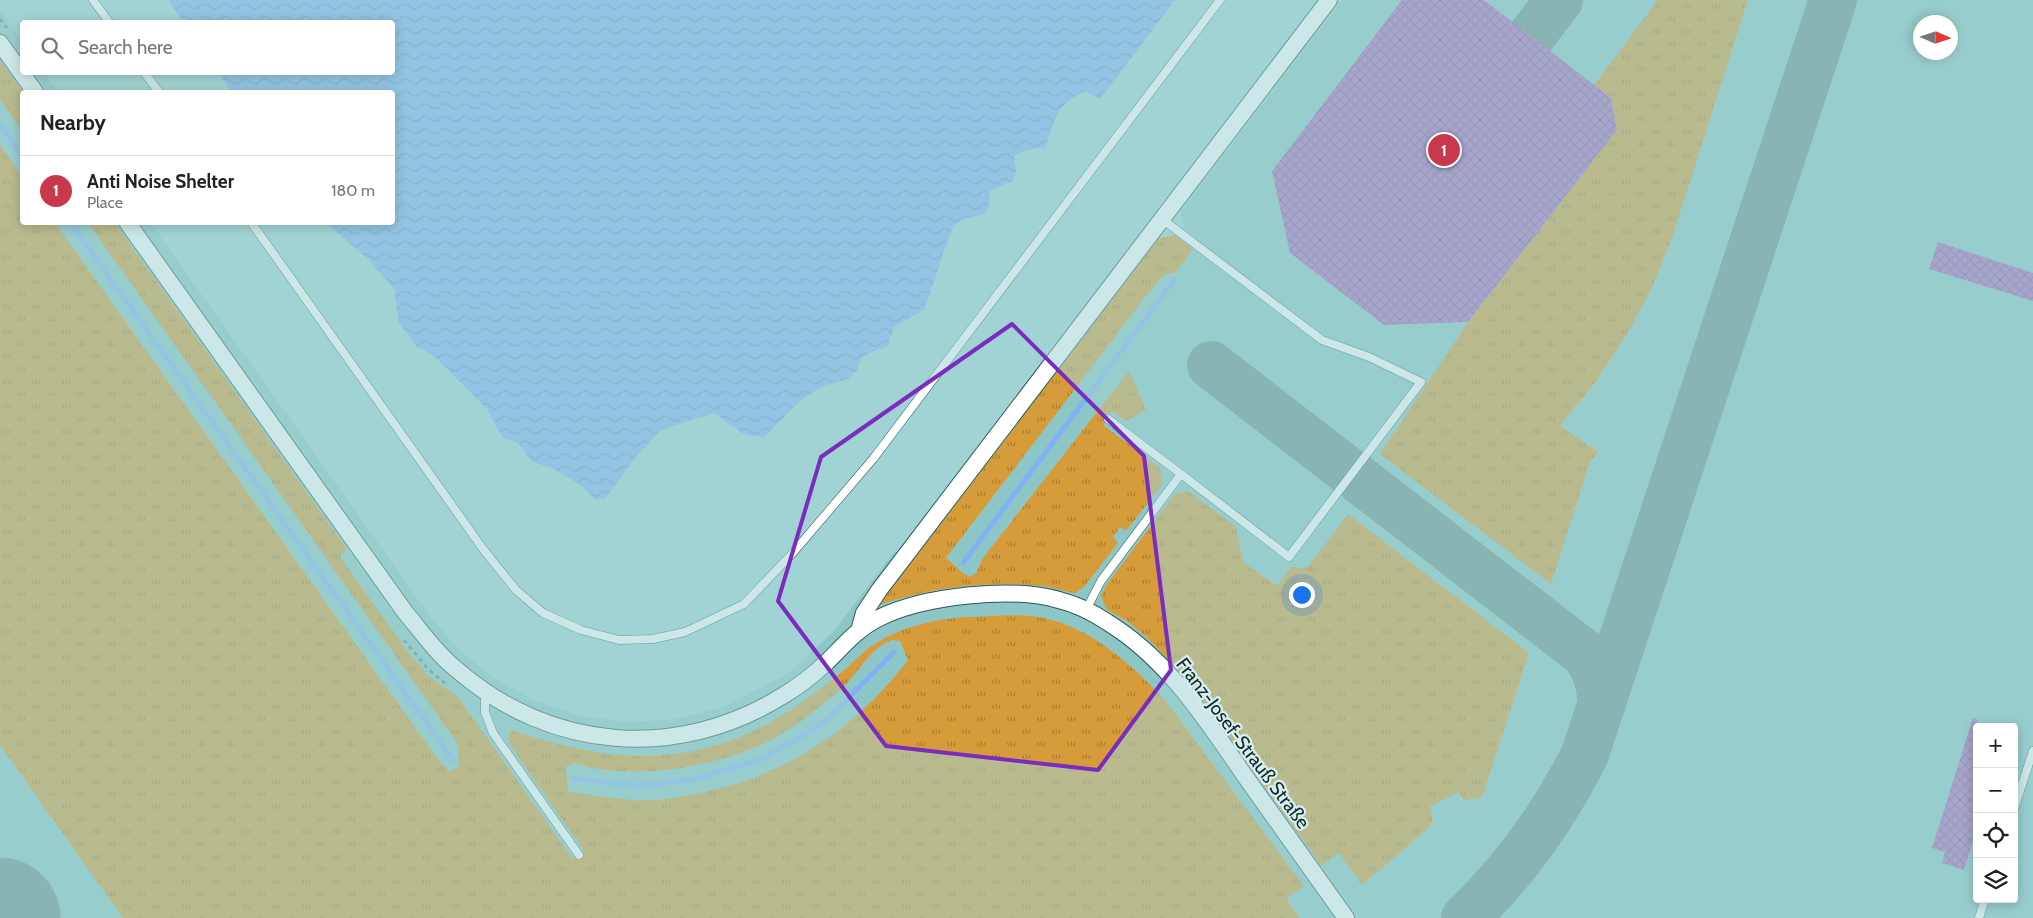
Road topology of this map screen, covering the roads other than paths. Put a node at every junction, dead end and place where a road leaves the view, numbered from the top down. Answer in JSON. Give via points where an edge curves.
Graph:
{"nodes":[{"id":1,"x":93,"y":0,"type":"edge"},
{"id":2,"x":1220,"y":0,"type":"edge"},
{"id":3,"x":1329,"y":0,"type":"edge"},
{"id":4,"x":108,"y":20,"type":"edge"},
{"id":5,"x":0,"y":43,"type":"edge"},
{"id":6,"x":20,"y":71,"type":"edge"},
{"id":7,"x":23,"y":75,"type":"edge"},
{"id":8,"x":146,"y":75,"type":"edge"},
{"id":9,"x":34,"y":90,"type":"edge"},
{"id":10,"x":158,"y":90,"type":"edge"},
{"id":11,"x":1162,"y":219,"type":"junction"},
{"id":12,"x":129,"y":225,"type":"edge"},
{"id":13,"x":253,"y":225,"type":"edge"},
{"id":14,"x":1108,"y":419,"type":"dead end"},
{"id":15,"x":1181,"y":474,"type":"junction"},
{"id":16,"x":1086,"y":610,"type":"junction"},
{"id":17,"x":859,"y":631,"type":"junction"},
{"id":18,"x":485,"y":692,"type":"junction"},
{"id":19,"x":2033,"y":751,"type":"edge"},
{"id":20,"x":2018,"y":797,"type":"edge"},
{"id":21,"x":579,"y":855,"type":"dead end"},
{"id":22,"x":1984,"y":903,"type":"edge"},
{"id":23,"x":1346,"y":918,"type":"edge"},
{"id":24,"x":1979,"y":918,"type":"edge"}],
"edges":[{"from":1,"to":4,"type":"lane"},
{"from":2,"to":13,"type":"lane","via":[[873,459],[791,555],[744,604],[685,632],[653,639],[619,640],[581,630],[543,613],[516,590],[477,541]]},
{"from":3,"to":11,"type":"street"},
{"from":5,"to":6,"type":"street"},
{"from":7,"to":9,"type":"street"},
{"from":8,"to":10,"type":"lane"},
{"from":11,"to":15,"type":"lane","via":[[1322,340],[1369,357],[1421,382],[1289,558]]},
{"from":11,"to":17,"type":"street","via":[[880,590],[864,613]]},
{"from":12,"to":18,"type":"street","via":[[405,612],[453,667]]},
{"from":14,"to":15,"type":"lane"},
{"from":15,"to":16,"type":"lane","via":[[1101,580]]},
{"from":16,"to":17,"type":"street","name":"Franz-Josef-Strauß Straße","via":[[1037,596],[952,597],[891,612]]},
{"from":16,"to":23,"type":"street","name":"Franz-Josef-Strauß Straße","via":[[1127,636],[1174,679]]},
{"from":17,"to":18,"type":"street","via":[[815,672],[764,707],[729,723],[671,737],[613,738],[578,732],[517,711]]},
{"from":18,"to":21,"type":"lane","via":[[485,712],[493,733]]},
{"from":19,"to":20,"type":"lane"},
{"from":22,"to":24,"type":"lane"}]}
